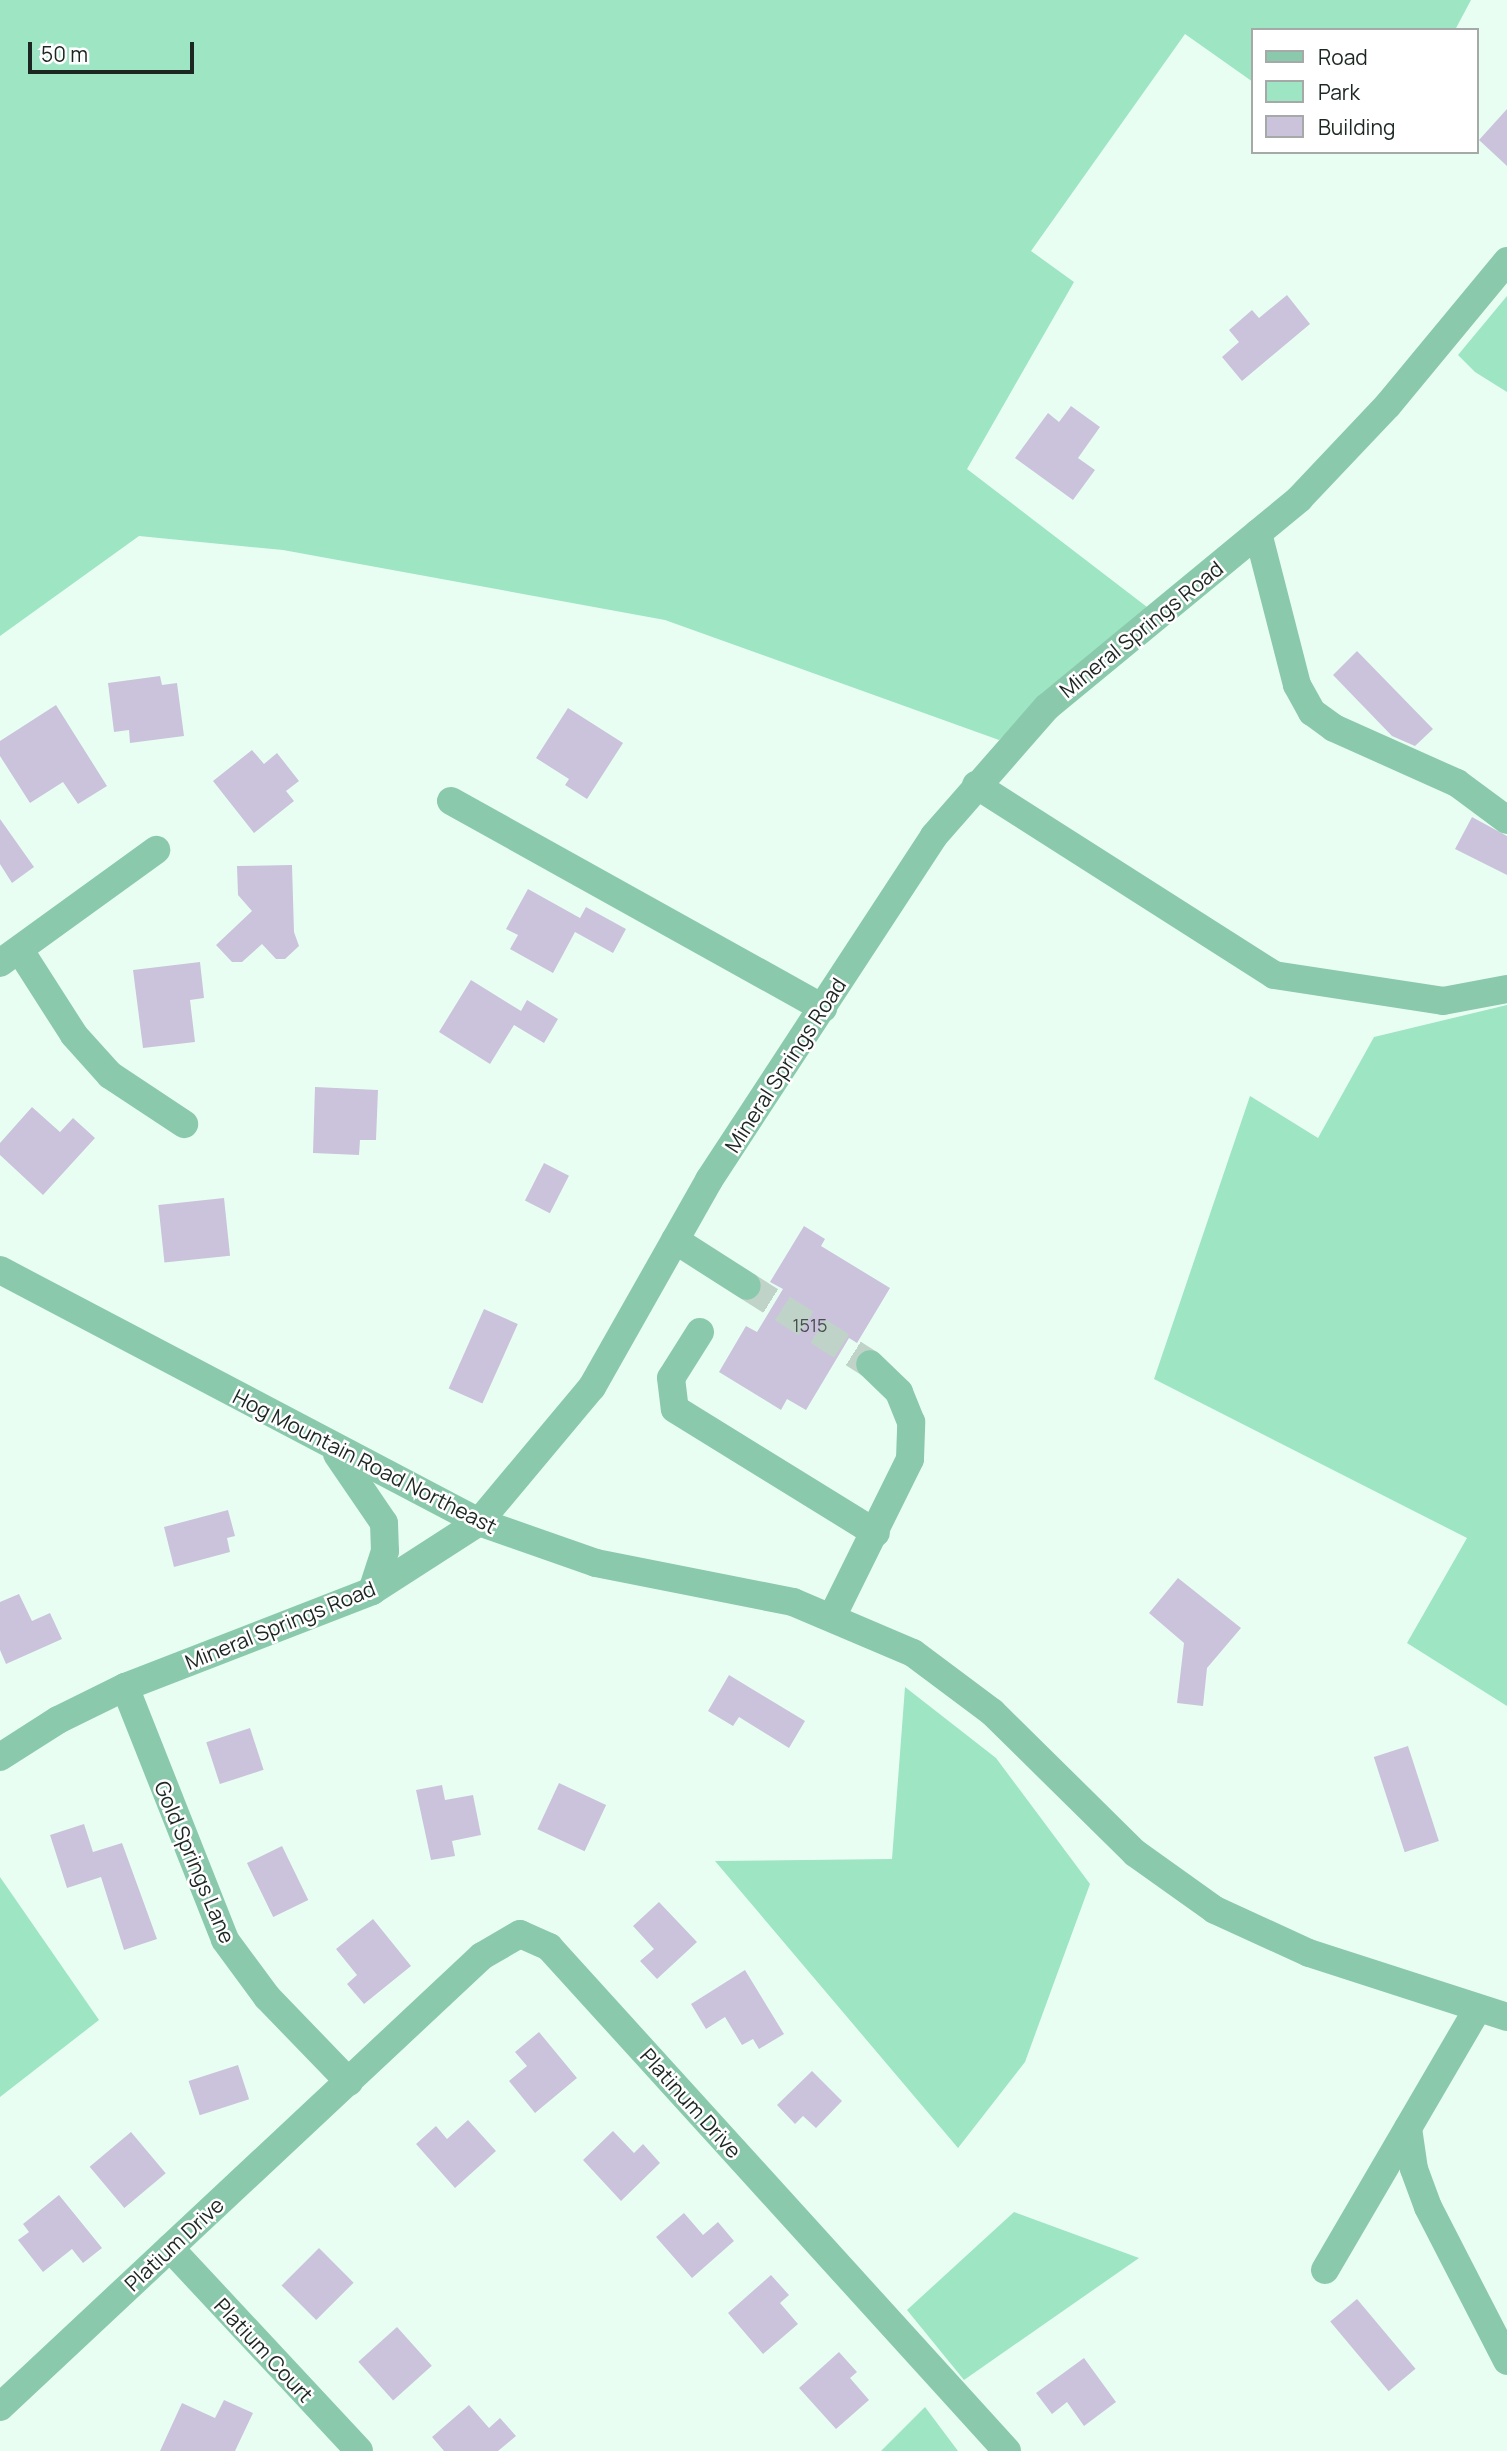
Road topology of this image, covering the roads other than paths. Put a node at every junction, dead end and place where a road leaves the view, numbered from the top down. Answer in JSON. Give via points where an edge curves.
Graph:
{"nodes":[{"id":1,"x":1507,"y":261,"type":"edge"},
{"id":2,"x":1258,"y":533,"type":"junction"},
{"id":3,"x":976,"y":786,"type":"junction"},
{"id":4,"x":451,"y":801,"type":"dead end"},
{"id":5,"x":1507,"y":820,"type":"edge"},
{"id":6,"x":156,"y":850,"type":"dead end"},
{"id":7,"x":10,"y":957,"type":"edge"},
{"id":8,"x":1507,"y":989,"type":"edge"},
{"id":9,"x":822,"y":1008,"type":"junction"},
{"id":10,"x":184,"y":1124,"type":"dead end"},
{"id":11,"x":675,"y":1240,"type":"junction"},
{"id":12,"x":0,"y":1270,"type":"edge"},
{"id":13,"x":747,"y":1286,"type":"tunnel mouth"},
{"id":14,"x":700,"y":1332,"type":"dead end"},
{"id":15,"x":870,"y":1364,"type":"tunnel mouth"},
{"id":16,"x":333,"y":1449,"type":"junction"},
{"id":17,"x":479,"y":1522,"type":"junction"},
{"id":18,"x":876,"y":1533,"type":"junction"},
{"id":19,"x":372,"y":1591,"type":"junction"},
{"id":20,"x":832,"y":1616,"type":"junction"},
{"id":21,"x":125,"y":1687,"type":"junction"},
{"id":22,"x":0,"y":1757,"type":"edge"},
{"id":23,"x":1478,"y":2008,"type":"junction"},
{"id":24,"x":1507,"y":2017,"type":"edge"},
{"id":25,"x":349,"y":2082,"type":"junction"},
{"id":26,"x":1408,"y":2128,"type":"junction"},
{"id":27,"x":170,"y":2248,"type":"junction"},
{"id":28,"x":1325,"y":2270,"type":"dead end"},
{"id":29,"x":1507,"y":2361,"type":"edge"},
{"id":30,"x":0,"y":2407,"type":"edge"},
{"id":31,"x":359,"y":2451,"type":"edge"},
{"id":32,"x":1007,"y":2451,"type":"edge"}],
"edges":[{"from":1,"to":2,"type":"street","name":"Mineral Springs Road","via":[[1388,405],[1299,499]]},
{"from":2,"to":3,"type":"street","name":"Mineral Springs Road","via":[[1046,707]]},
{"from":2,"to":5,"type":"street","via":[[1297,685],[1312,712],[1334,728],[1457,783]]},
{"from":3,"to":8,"type":"street","via":[[1275,975],[1443,1001]]},
{"from":3,"to":9,"type":"street","name":"Mineral Springs Road","via":[[934,836]]},
{"from":4,"to":9,"type":"street"},
{"from":6,"to":7,"type":"street"},
{"from":7,"to":10,"type":"street","via":[[110,1075]]},
{"from":9,"to":11,"type":"street","name":"Mineral Springs Road"},
{"from":11,"to":13,"type":"street"},
{"from":11,"to":17,"type":"street","name":"Mineral Springs Road","via":[[592,1387]]},
{"from":12,"to":16,"type":"street","name":"Hog Mountain Road Northeast"},
{"from":14,"to":18,"type":"street","via":[[671,1378],[675,1409]]},
{"from":15,"to":18,"type":"street","via":[[899,1392],[911,1422],[910,1459]]},
{"from":16,"to":17,"type":"street","name":"Hog Mountain Road Northeast"},
{"from":16,"to":19,"type":"street","via":[[384,1523],[385,1551]]},
{"from":17,"to":19,"type":"street","name":"Mineral Springs Road"},
{"from":17,"to":20,"type":"street","name":"Hog Mountain Road Northeast","via":[[596,1563],[710,1582]]},
{"from":18,"to":20,"type":"street"},
{"from":19,"to":21,"type":"street","name":"Mineral Springs Road"},
{"from":20,"to":23,"type":"street","name":"Hog Mountain Road Northeast","via":[[913,1653],[992,1712],[1135,1853],[1215,1910],[1309,1953]]},
{"from":21,"to":22,"type":"street","name":"Mineral Springs Road","via":[[58,1720]]},
{"from":21,"to":25,"type":"street","name":"Gold Springs Lane","via":[[225,1940],[267,1997]]},
{"from":23,"to":24,"type":"street","name":"Hog Mountain Road Northeast"},
{"from":23,"to":26,"type":"street"},
{"from":25,"to":27,"type":"street","name":"Platium Drive"},
{"from":25,"to":32,"type":"street","name":"Platinum Drive","via":[[499,1944],[520,1934],[549,1947]]},
{"from":26,"to":28,"type":"street"},
{"from":26,"to":29,"type":"street","via":[[1414,2169],[1428,2207]]},
{"from":27,"to":30,"type":"street","name":"Platium Drive"},
{"from":27,"to":31,"type":"street","name":"Platium Court"}]}
